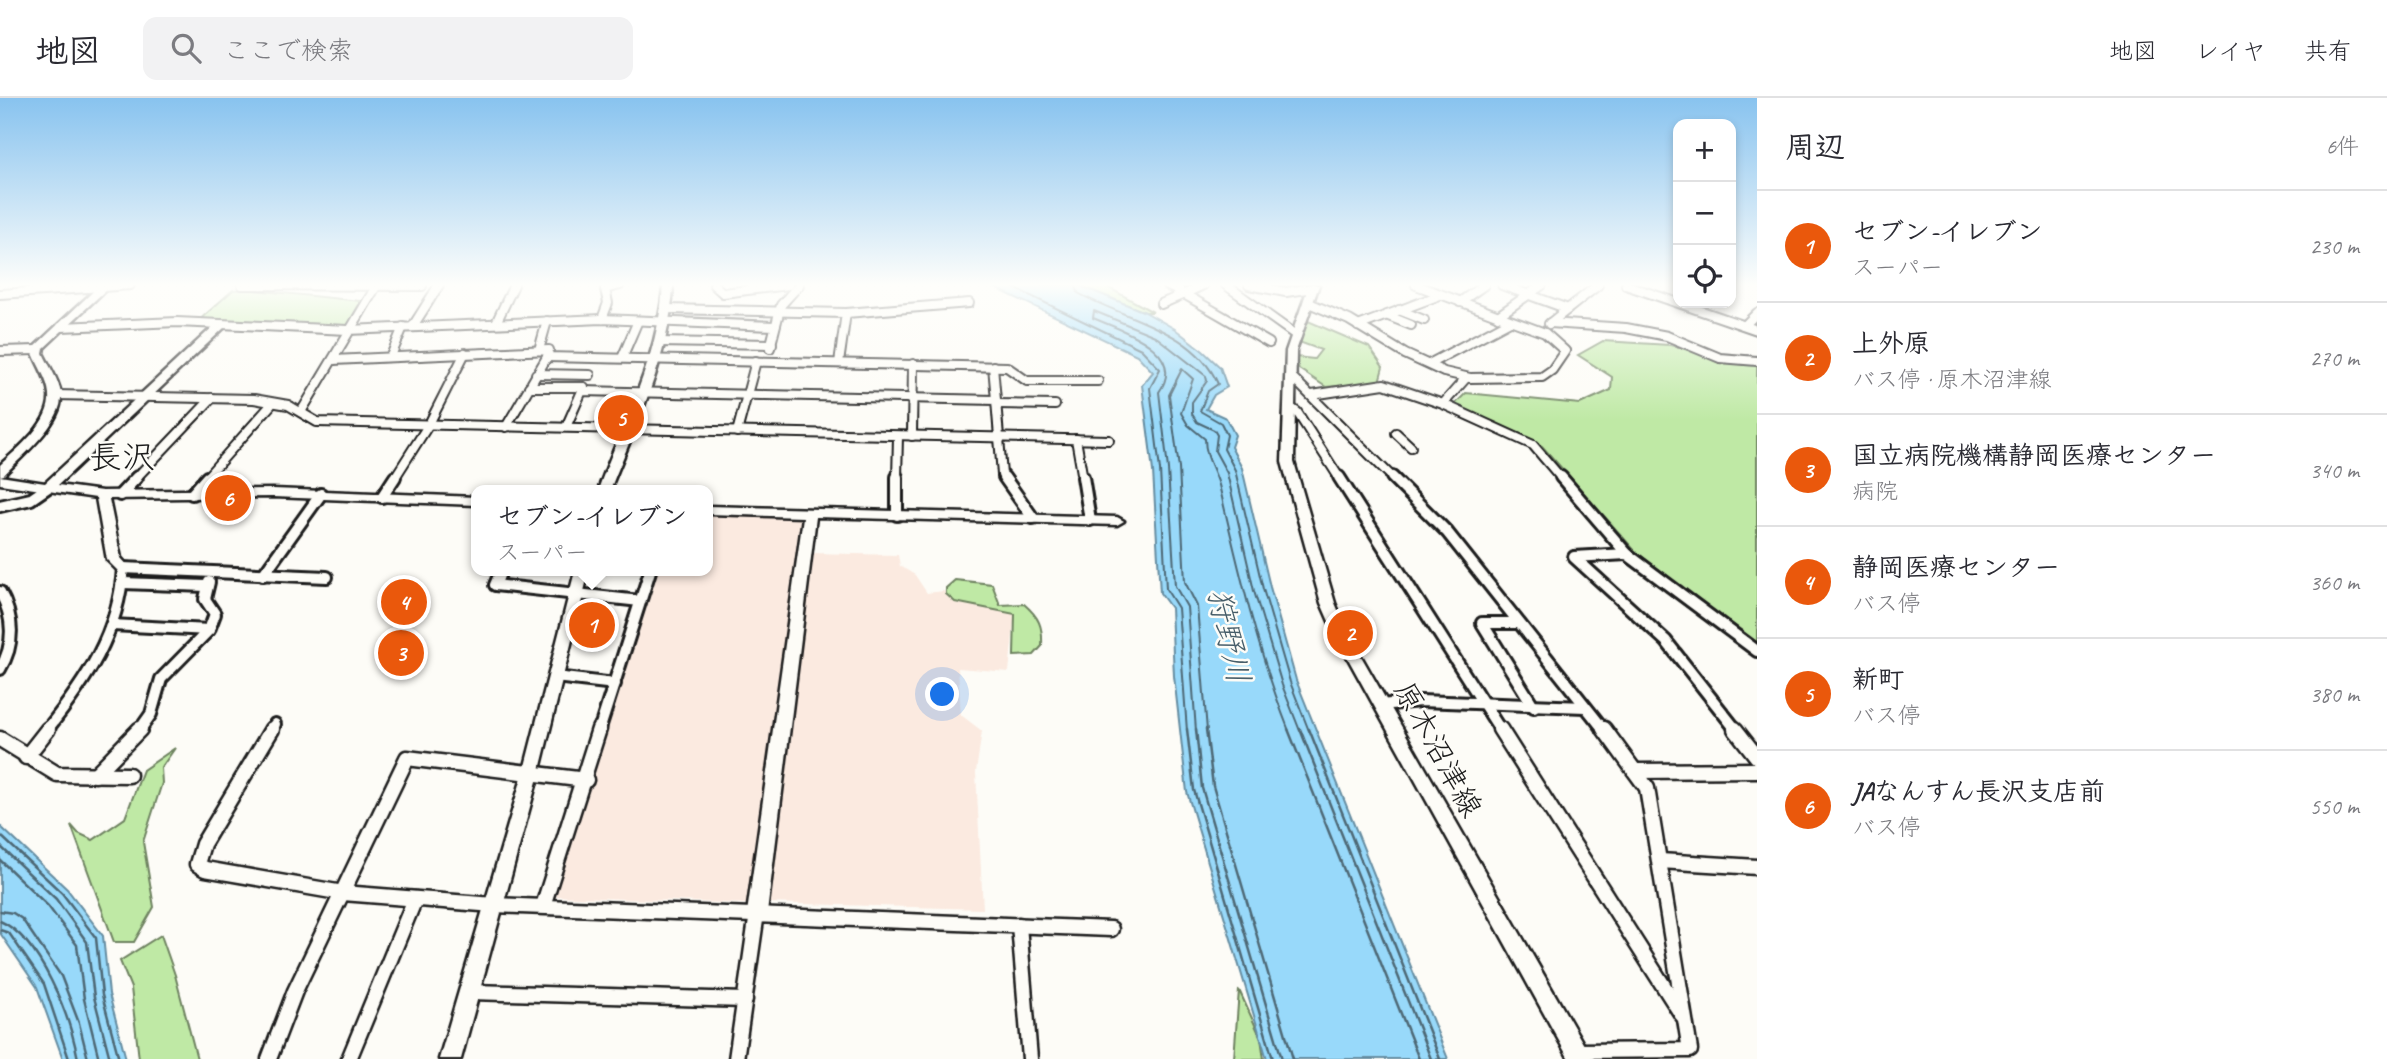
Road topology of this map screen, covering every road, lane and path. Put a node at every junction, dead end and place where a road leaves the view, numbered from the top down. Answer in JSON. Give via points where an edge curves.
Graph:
{"nodes":[{"id":1,"x":58,"y":330,"type":"edge"},
{"id":2,"x":216,"y":330,"type":"edge"},
{"id":3,"x":344,"y":330,"type":"edge"},
{"id":4,"x":348,"y":330,"type":"joint"},
{"id":5,"x":401,"y":330,"type":"edge"},
{"id":6,"x":545,"y":330,"type":"edge"},
{"id":7,"x":634,"y":330,"type":"edge"},
{"id":8,"x":662,"y":330,"type":"edge"},
{"id":9,"x":774,"y":330,"type":"edge"},
{"id":10,"x":844,"y":330,"type":"edge"},
{"id":11,"x":1246,"y":330,"type":"edge"},
{"id":12,"x":1290,"y":330,"type":"edge"},
{"id":13,"x":1299,"y":330,"type":"edge"},
{"id":14,"x":1365,"y":330,"type":"edge"},
{"id":15,"x":1493,"y":330,"type":"edge"},
{"id":16,"x":1536,"y":330,"type":"edge"},
{"id":17,"x":1543,"y":330,"type":"edge"},
{"id":18,"x":1635,"y":330,"type":"edge"},
{"id":19,"x":1545,"y":333,"type":"junction"},
{"id":20,"x":1297,"y":335,"type":"junction"},
{"id":21,"x":659,"y":342,"type":"junction"},
{"id":22,"x":1269,"y":343,"type":"dead end"},
{"id":23,"x":772,"y":344,"type":"junction"},
{"id":24,"x":37,"y":350,"type":"junction"},
{"id":25,"x":539,"y":350,"type":"junction"},
{"id":26,"x":0,"y":351,"type":"edge"},
{"id":27,"x":465,"y":353,"type":"junction"},
{"id":28,"x":391,"y":356,"type":"junction"},
{"id":29,"x":547,"y":356,"type":"junction"},
{"id":30,"x":598,"y":358,"type":"junction"},
{"id":31,"x":622,"y":358,"type":"junction"},
{"id":32,"x":653,"y":359,"type":"junction"},
{"id":33,"x":333,"y":360,"type":"junction"},
{"id":34,"x":756,"y":361,"type":"junction"},
{"id":35,"x":767,"y":361,"type":"junction"},
{"id":36,"x":1757,"y":361,"type":"edge"},
{"id":37,"x":839,"y":363,"type":"junction"},
{"id":38,"x":913,"y":364,"type":"junction"},
{"id":39,"x":1429,"y":364,"type":"junction"},
{"id":40,"x":993,"y":366,"type":"junction"},
{"id":41,"x":536,"y":374,"type":"junction"},
{"id":42,"x":590,"y":375,"type":"junction"},
{"id":43,"x":1291,"y":376,"type":"junction"},
{"id":44,"x":1466,"y":378,"type":"junction"},
{"id":45,"x":1098,"y":381,"type":"dead end"},
{"id":46,"x":529,"y":387,"type":"junction"},
{"id":47,"x":583,"y":389,"type":"junction"},
{"id":48,"x":641,"y":392,"type":"junction"},
{"id":49,"x":746,"y":394,"type":"junction"},
{"id":50,"x":55,"y":395,"type":"junction"},
{"id":51,"x":1312,"y":395,"type":"junction"},
{"id":52,"x":144,"y":396,"type":"junction"},
{"id":53,"x":212,"y":398,"type":"junction"},
{"id":54,"x":912,"y":398,"type":"junction"},
{"id":55,"x":997,"y":402,"type":"junction"},
{"id":56,"x":1443,"y":404,"type":"junction"},
{"id":57,"x":271,"y":405,"type":"junction"},
{"id":58,"x":1055,"y":405,"type":"dead end"},
{"id":59,"x":1290,"y":407,"type":"junction"},
{"id":60,"x":301,"y":412,"type":"junction"},
{"id":61,"x":429,"y":424,"type":"junction"},
{"id":62,"x":506,"y":427,"type":"junction"},
{"id":63,"x":566,"y":427,"type":"junction"},
{"id":64,"x":628,"y":428,"type":"junction"},
{"id":65,"x":737,"y":432,"type":"junction"},
{"id":66,"x":1396,"y":433,"type":"dead end"},
{"id":67,"x":898,"y":436,"type":"junction"},
{"id":68,"x":912,"y":436,"type":"junction"},
{"id":69,"x":999,"y":437,"type":"junction"},
{"id":70,"x":1076,"y":439,"type":"junction"},
{"id":71,"x":1109,"y":440,"type":"dead end"},
{"id":72,"x":1411,"y":447,"type":"dead end"},
{"id":73,"x":0,"y":472,"type":"edge"},
{"id":74,"x":0,"y":480,"type":"edge"},
{"id":75,"x":606,"y":485,"type":"edge"},
{"id":76,"x":47,"y":488,"type":"junction"},
{"id":77,"x":192,"y":494,"type":"junction"},
{"id":78,"x":321,"y":494,"type":"junction"},
{"id":79,"x":102,"y":495,"type":"junction"},
{"id":80,"x":120,"y":495,"type":"junction"},
{"id":81,"x":382,"y":497,"type":"junction"},
{"id":82,"x":471,"y":501,"type":"edge"},
{"id":83,"x":0,"y":506,"type":"edge"},
{"id":84,"x":713,"y":510,"type":"edge"},
{"id":85,"x":810,"y":513,"type":"junction"},
{"id":86,"x":897,"y":515,"type":"junction"},
{"id":87,"x":1033,"y":518,"type":"junction"},
{"id":88,"x":1090,"y":520,"type":"junction"},
{"id":89,"x":1117,"y":520,"type":"dead end"},
{"id":90,"x":1627,"y":554,"type":"junction"},
{"id":91,"x":123,"y":568,"type":"junction"},
{"id":92,"x":216,"y":573,"type":"junction"},
{"id":93,"x":263,"y":575,"type":"junction"},
{"id":94,"x":499,"y":576,"type":"edge"},
{"id":95,"x":581,"y":576,"type":"edge"},
{"id":96,"x":648,"y":576,"type":"edge"},
{"id":97,"x":327,"y":577,"type":"dead end"},
{"id":98,"x":123,"y":583,"type":"junction"},
{"id":99,"x":206,"y":586,"type":"junction"},
{"id":100,"x":0,"y":592,"type":"edge"},
{"id":101,"x":576,"y":593,"type":"junction"},
{"id":102,"x":640,"y":601,"type":"junction"},
{"id":103,"x":1517,"y":623,"type":"junction"},
{"id":104,"x":112,"y":625,"type":"junction"},
{"id":105,"x":209,"y":630,"type":"junction"},
{"id":106,"x":1757,"y":651,"type":"edge"},
{"id":107,"x":0,"y":669,"type":"edge"},
{"id":108,"x":555,"y":677,"type":"junction"},
{"id":109,"x":615,"y":684,"type":"junction"},
{"id":110,"x":1381,"y":705,"type":"junction"},
{"id":111,"x":1486,"y":705,"type":"junction"},
{"id":112,"x":1585,"y":706,"type":"junction"},
{"id":113,"x":1534,"y":707,"type":"junction"},
{"id":114,"x":275,"y":724,"type":"dead end"},
{"id":115,"x":0,"y":739,"type":"edge"},
{"id":116,"x":26,"y":757,"type":"junction"},
{"id":117,"x":1757,"y":758,"type":"edge"},
{"id":118,"x":1637,"y":771,"type":"junction"},
{"id":119,"x":1757,"y":771,"type":"edge"},
{"id":120,"x":531,"y":774,"type":"junction"},
{"id":121,"x":95,"y":775,"type":"junction"},
{"id":122,"x":129,"y":775,"type":"dead end"},
{"id":123,"x":586,"y":779,"type":"junction"},
{"id":124,"x":1660,"y":861,"type":"junction"},
{"id":125,"x":1757,"y":867,"type":"edge"},
{"id":126,"x":344,"y":893,"type":"junction"},
{"id":127,"x":415,"y":899,"type":"junction"},
{"id":128,"x":494,"y":905,"type":"junction"},
{"id":129,"x":543,"y":906,"type":"junction"},
{"id":130,"x":757,"y":913,"type":"junction"},
{"id":131,"x":1019,"y":925,"type":"junction"},
{"id":132,"x":1111,"y":929,"type":"dead end"},
{"id":133,"x":471,"y":992,"type":"junction"},
{"id":134,"x":745,"y":1000,"type":"junction"},
{"id":135,"x":1686,"y":1020,"type":"junction"},
{"id":136,"x":1578,"y":1055,"type":"edge"},
{"id":137,"x":269,"y":1059,"type":"edge"},
{"id":138,"x":349,"y":1059,"type":"edge"},
{"id":139,"x":450,"y":1059,"type":"edge"},
{"id":140,"x":736,"y":1059,"type":"edge"},
{"id":141,"x":1030,"y":1059,"type":"edge"}],
"edges":[{"from":1,"to":24,"type":"street"},
{"from":2,"to":52,"type":"street"},
{"from":3,"to":4,"type":"street"},
{"from":4,"to":33,"type":"street"},
{"from":5,"to":28,"type":"street"},
{"from":6,"to":25,"type":"street"},
{"from":7,"to":31,"type":"street"},
{"from":8,"to":21,"type":"street"},
{"from":9,"to":23,"type":"street"},
{"from":10,"to":37,"type":"street"},
{"from":11,"to":22,"type":"street"},
{"from":12,"to":20,"type":"street"},
{"from":13,"to":20,"type":"street","name":"原木沼津線"},
{"from":14,"to":39,"type":"street"},
{"from":15,"to":39,"type":"street"},
{"from":16,"to":19,"type":"street"},
{"from":17,"to":19,"type":"street"},
{"from":18,"to":36,"type":"street","via":[[1667,336],[1720,358]]},
{"from":19,"to":44,"type":"street","via":[[1565,351],[1549,376]]},
{"from":20,"to":43,"type":"street","name":"原木沼津線","via":[[1291,351]]},
{"from":21,"to":23,"type":"street"},
{"from":21,"to":32,"type":"street"},
{"from":23,"to":35,"type":"street"},
{"from":24,"to":26,"type":"street"},
{"from":24,"to":50,"type":"street"},
{"from":25,"to":27,"type":"street"},
{"from":25,"to":29,"type":"street","via":[[549,350]]},
{"from":27,"to":28,"type":"street"},
{"from":27,"to":61,"type":"street"},
{"from":28,"to":33,"type":"street"},
{"from":29,"to":30,"type":"street"},
{"from":29,"to":41,"type":"street"},
{"from":30,"to":31,"type":"street"},
{"from":30,"to":42,"type":"street"},
{"from":31,"to":32,"type":"street"},
{"from":32,"to":34,"type":"street"},
{"from":32,"to":48,"type":"street"},
{"from":33,"to":60,"type":"street"},
{"from":34,"to":35,"type":"street"},
{"from":34,"to":49,"type":"street"},
{"from":35,"to":37,"type":"street"},
{"from":37,"to":38,"type":"street"},
{"from":38,"to":40,"type":"street"},
{"from":38,"to":54,"type":"street"},
{"from":39,"to":44,"type":"street"},
{"from":40,"to":45,"type":"street","via":[[1007,367],[1027,382]]},
{"from":40,"to":55,"type":"street"},
{"from":41,"to":42,"type":"street"},
{"from":41,"to":46,"type":"street"},
{"from":42,"to":47,"type":"street"},
{"from":43,"to":51,"type":"street"},
{"from":43,"to":59,"type":"street","name":"原木沼津線"},
{"from":44,"to":56,"type":"street"},
{"from":46,"to":47,"type":"street"},
{"from":46,"to":62,"type":"street"},
{"from":47,"to":48,"type":"street"},
{"from":47,"to":63,"type":"street"},
{"from":48,"to":49,"type":"street"},
{"from":48,"to":64,"type":"street"},
{"from":49,"to":54,"type":"street"},
{"from":49,"to":65,"type":"street"},
{"from":50,"to":52,"type":"street"},
{"from":50,"to":73,"type":"street","via":[[47,421]]},
{"from":51,"to":56,"type":"street","via":[[1384,384]]},
{"from":51,"to":103,"type":"street","via":[[1447,531]]},
{"from":52,"to":53,"type":"street"},
{"from":52,"to":76,"type":"street"},
{"from":53,"to":57,"type":"street","via":[[254,399]]},
{"from":53,"to":80,"type":"street"},
{"from":54,"to":55,"type":"street"},
{"from":54,"to":68,"type":"street"},
{"from":55,"to":58,"type":"street"},
{"from":55,"to":69,"type":"street"},
{"from":56,"to":90,"type":"street","via":[[1533,445]]},
{"from":57,"to":60,"type":"street","via":[[288,405]]},
{"from":57,"to":77,"type":"street"},
{"from":59,"to":110,"type":"street","name":"原木沼津線","via":[[1288,462],[1328,603]]},
{"from":59,"to":111,"type":"street"},
{"from":60,"to":61,"type":"street","via":[[317,422]]},
{"from":61,"to":62,"type":"street"},
{"from":61,"to":81,"type":"street"},
{"from":62,"to":63,"type":"street"},
{"from":63,"to":64,"type":"street"},
{"from":64,"to":65,"type":"street"},
{"from":64,"to":75,"type":"street"},
{"from":65,"to":67,"type":"street"},
{"from":66,"to":72,"type":"street"},
{"from":67,"to":68,"type":"street"},
{"from":67,"to":86,"type":"street"},
{"from":68,"to":69,"type":"street"},
{"from":69,"to":70,"type":"street"},
{"from":69,"to":87,"type":"street","via":[[1002,475]]},
{"from":70,"to":71,"type":"street"},
{"from":70,"to":88,"type":"street"},
{"from":74,"to":76,"type":"street"},
{"from":76,"to":79,"type":"street"},
{"from":76,"to":83,"type":"street","via":[[31,499]]},
{"from":77,"to":78,"type":"street"},
{"from":77,"to":80,"type":"street"},
{"from":78,"to":81,"type":"street"},
{"from":78,"to":93,"type":"street"},
{"from":79,"to":80,"type":"street"},
{"from":79,"to":91,"type":"street","via":[[114,560]]},
{"from":81,"to":82,"type":"street"},
{"from":84,"to":85,"type":"street"},
{"from":85,"to":86,"type":"street"},
{"from":85,"to":130,"type":"street"},
{"from":86,"to":87,"type":"street"},
{"from":87,"to":88,"type":"street"},
{"from":88,"to":89,"type":"street"},
{"from":90,"to":106,"type":"street"},
{"from":90,"to":117,"type":"street","via":[[1574,556],[1666,641]]},
{"from":91,"to":92,"type":"street"},
{"from":91,"to":98,"type":"street"},
{"from":92,"to":93,"type":"street"},
{"from":92,"to":99,"type":"street"},
{"from":93,"to":97,"type":"street"},
{"from":94,"to":101,"type":"street","via":[[495,585]]},
{"from":95,"to":101,"type":"street"},
{"from":96,"to":102,"type":"street"},
{"from":98,"to":99,"type":"street"},
{"from":98,"to":104,"type":"street"},
{"from":99,"to":105,"type":"street","via":[[205,599],[215,614]]},
{"from":100,"to":107,"type":"street","via":[[12,621]]},
{"from":101,"to":102,"type":"street"},
{"from":101,"to":108,"type":"street"},
{"from":102,"to":109,"type":"street"},
{"from":103,"to":112,"type":"street"},
{"from":103,"to":113,"type":"street","via":[[1482,623]]},
{"from":104,"to":105,"type":"street"},
{"from":104,"to":116,"type":"street","via":[[101,656]]},
{"from":105,"to":121,"type":"street","via":[[161,679],[151,714],[136,735]]},
{"from":108,"to":109,"type":"street"},
{"from":108,"to":120,"type":"street"},
{"from":109,"to":123,"type":"street"},
{"from":110,"to":111,"type":"street","via":[[1420,701]]},
{"from":110,"to":136,"type":"street","name":"原木沼津線"},
{"from":111,"to":113,"type":"street"},
{"from":111,"to":135,"type":"street"},
{"from":112,"to":113,"type":"street"},
{"from":112,"to":118,"type":"street"},
{"from":114,"to":126,"type":"street","via":[[203,844],[197,864],[214,872]]},
{"from":115,"to":116,"type":"street"},
{"from":116,"to":121,"type":"street","via":[[57,774]]},
{"from":118,"to":119,"type":"street"},
{"from":118,"to":124,"type":"street","via":[[1647,788]]},
{"from":120,"to":123,"type":"street"},
{"from":120,"to":126,"type":"street","via":[[407,758]]},
{"from":120,"to":128,"type":"street"},
{"from":121,"to":122,"type":"street"},
{"from":123,"to":129,"type":"street"},
{"from":124,"to":125,"type":"street"},
{"from":124,"to":135,"type":"street"},
{"from":126,"to":127,"type":"street"},
{"from":126,"to":137,"type":"street","via":[[295,991]]},
{"from":127,"to":128,"type":"street"},
{"from":127,"to":138,"type":"street"},
{"from":128,"to":129,"type":"street"},
{"from":128,"to":133,"type":"street"},
{"from":129,"to":130,"type":"street"},
{"from":130,"to":131,"type":"street"},
{"from":130,"to":134,"type":"street"},
{"from":131,"to":132,"type":"street"},
{"from":131,"to":141,"type":"street"},
{"from":133,"to":134,"type":"street"},
{"from":133,"to":139,"type":"street"},
{"from":134,"to":140,"type":"street"},
{"from":135,"to":136,"type":"street","via":[[1690,1050]]}]}
